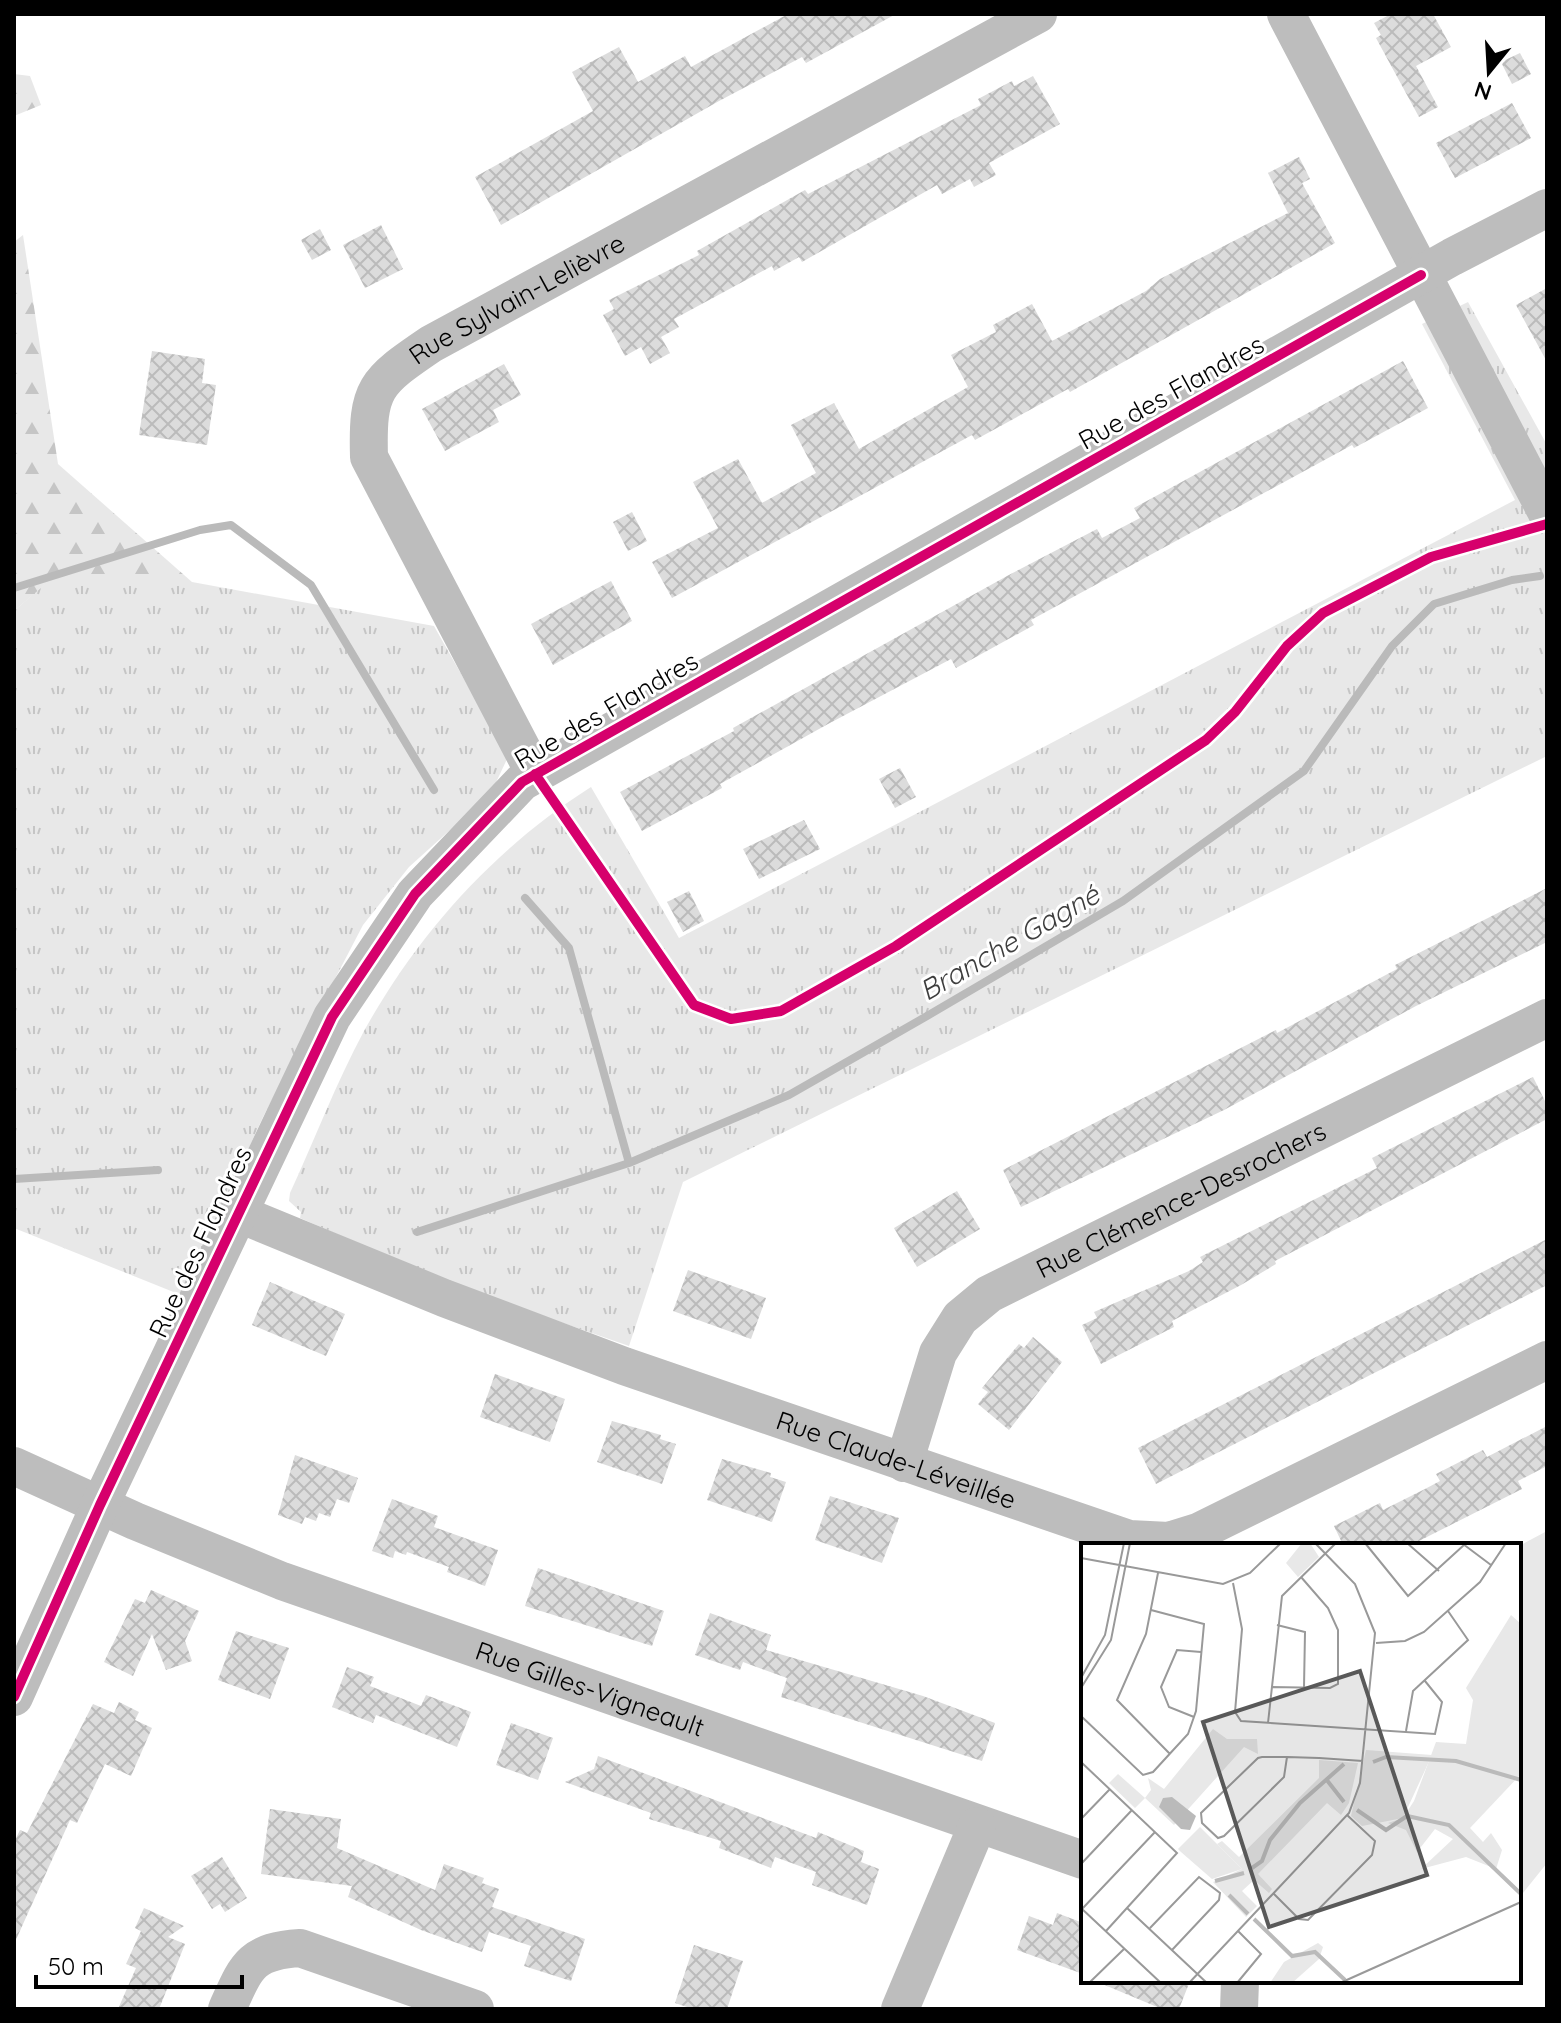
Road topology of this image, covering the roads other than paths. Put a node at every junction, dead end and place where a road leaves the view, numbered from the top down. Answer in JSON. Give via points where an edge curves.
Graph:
{"nodes":[{"id":1,"x":1038,"y":14,"type":"edge"},
{"id":2,"x":1286,"y":14,"type":"edge"},
{"id":3,"x":1547,"y":208,"type":"edge"},
{"id":4,"x":1421,"y":275,"type":"junction"},
{"id":5,"x":1547,"y":513,"type":"edge"},
{"id":6,"x":535,"y":774,"type":"junction"},
{"id":7,"x":1547,"y":1018,"type":"edge"},
{"id":8,"x":237,"y":1213,"type":"junction"},
{"id":9,"x":1547,"y":1360,"type":"edge"},
{"id":10,"x":904,"y":1463,"type":"junction"},
{"id":11,"x":14,"y":1466,"type":"edge"},
{"id":12,"x":100,"y":1505,"type":"junction"},
{"id":13,"x":14,"y":1697,"type":"edge"},
{"id":14,"x":977,"y":1826,"type":"junction"},
{"id":15,"x":1081,"y":1859,"type":"edge"},
{"id":16,"x":1240,"y":1983,"type":"edge"},
{"id":17,"x":227,"y":2009,"type":"edge"},
{"id":18,"x":475,"y":2009,"type":"edge"},
{"id":19,"x":900,"y":2009,"type":"edge"},
{"id":20,"x":1239,"y":2009,"type":"edge"}],
"edges":[{"from":1,"to":6,"type":"street","name":"Rue Sylvain-Lelièvre","via":[[431,344],[387,374],[368,413],[369,457]]},
{"from":2,"to":4,"type":"street"},
{"from":3,"to":4,"type":"street","name":"Rue des Flandres"},
{"from":4,"to":5,"type":"street"},
{"from":4,"to":6,"type":"street","name":"Rue des Flandres"},
{"from":6,"to":8,"type":"street","name":"Rue des Flandres","via":[[415,894],[332,1017]]},
{"from":7,"to":10,"type":"street","name":"Rue Clémence-Desrochers","via":[[989,1294],[960,1318],[938,1353]]},
{"from":8,"to":10,"type":"street","name":"Rue Claude-Léveillée","via":[[624,1366]]},
{"from":8,"to":12,"type":"street","name":"Rue des Flandres"},
{"from":9,"to":10,"type":"street","name":"Rue Claude-Léveillée","via":[[1198,1532],[1169,1541],[1129,1539]]},
{"from":11,"to":12,"type":"street","name":"Rue Gilles-Vigneault"},
{"from":12,"to":13,"type":"street","name":"Rue des Flandres"},
{"from":12,"to":14,"type":"street","name":"Rue Gilles-Vigneault","via":[[282,1581]]},
{"from":14,"to":15,"type":"street","name":"Rue Gilles-Vigneault"},
{"from":14,"to":19,"type":"street"},
{"from":16,"to":20,"type":"street"},
{"from":17,"to":18,"type":"street","via":[[258,1955],[300,1948]]}]}
